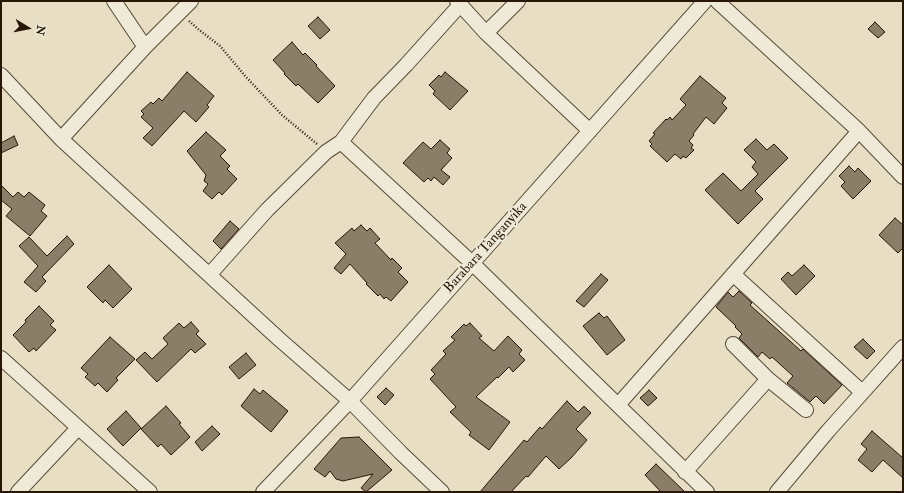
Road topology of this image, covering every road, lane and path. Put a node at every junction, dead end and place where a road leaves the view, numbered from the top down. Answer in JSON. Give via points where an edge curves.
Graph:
{"nodes":[{"id":1,"x":114,"y":1,"type":"edge"},
{"id":2,"x":190,"y":1,"type":"edge"},
{"id":3,"x":518,"y":1,"type":"edge"},
{"id":4,"x":705,"y":1,"type":"edge"},
{"id":5,"x":717,"y":1,"type":"edge"},
{"id":6,"x":458,"y":3,"type":"edge"},
{"id":7,"x":180,"y":12,"type":"junction"},
{"id":8,"x":486,"y":33,"type":"junction"},
{"id":9,"x":144,"y":47,"type":"junction"},
{"id":10,"x":1,"y":74,"type":"edge"},
{"id":11,"x":590,"y":131,"type":"junction"},
{"id":12,"x":858,"y":131,"type":"junction"},
{"id":13,"x":61,"y":139,"type":"junction"},
{"id":14,"x":341,"y":142,"type":"junction"},
{"id":15,"x":326,"y":152,"type":"junction"},
{"id":16,"x":903,"y":177,"type":"edge"},
{"id":17,"x":472,"y":263,"type":"junction"},
{"id":18,"x":210,"y":274,"type":"junction"},
{"id":19,"x":733,"y":274,"type":"junction"},
{"id":20,"x":733,"y":344,"type":"dead end"},
{"id":21,"x":903,"y":347,"type":"edge"},
{"id":22,"x":1,"y":358,"type":"edge"},
{"id":23,"x":768,"y":378,"type":"junction"},
{"id":24,"x":862,"y":392,"type":"junction"},
{"id":25,"x":350,"y":401,"type":"junction"},
{"id":26,"x":618,"y":405,"type":"junction"},
{"id":27,"x":806,"y":410,"type":"dead end"},
{"id":28,"x":78,"y":428,"type":"junction"},
{"id":29,"x":685,"y":472,"type":"junction"},
{"id":30,"x":18,"y":492,"type":"edge"},
{"id":31,"x":150,"y":492,"type":"edge"},
{"id":32,"x":263,"y":492,"type":"edge"},
{"id":33,"x":442,"y":492,"type":"edge"},
{"id":34,"x":707,"y":492,"type":"edge"},
{"id":35,"x":777,"y":492,"type":"edge"}],
"edges":[{"from":1,"to":9,"type":"street"},
{"from":2,"to":7,"type":"street"},
{"from":3,"to":8,"type":"street"},
{"from":4,"to":11,"type":"street","name":"Barabara Tanganyika"},
{"from":5,"to":12,"type":"street"},
{"from":6,"to":8,"type":"street"},
{"from":6,"to":14,"type":"street","via":[[406,66],[374,98]]},
{"from":7,"to":9,"type":"street"},
{"from":7,"to":15,"type":"path","via":[[220,46],[282,115]]},
{"from":8,"to":11,"type":"street"},
{"from":9,"to":13,"type":"street"},
{"from":10,"to":13,"type":"street"},
{"from":11,"to":17,"type":"street","name":"Barabara Tanganyika"},
{"from":12,"to":16,"type":"street"},
{"from":12,"to":19,"type":"street"},
{"from":13,"to":18,"type":"street"},
{"from":14,"to":15,"type":"street"},
{"from":14,"to":17,"type":"street"},
{"from":15,"to":18,"type":"street","via":[[267,210]]},
{"from":17,"to":25,"type":"street","name":"Barabara Tanganyika"},
{"from":17,"to":26,"type":"street"},
{"from":18,"to":25,"type":"street"},
{"from":19,"to":24,"type":"street"},
{"from":19,"to":26,"type":"street"},
{"from":20,"to":23,"type":"street"},
{"from":21,"to":24,"type":"street"},
{"from":22,"to":28,"type":"street"},
{"from":23,"to":27,"type":"street"},
{"from":23,"to":29,"type":"street"},
{"from":24,"to":35,"type":"street"},
{"from":25,"to":32,"type":"street","name":"Barabara Tanganyika"},
{"from":25,"to":33,"type":"street"},
{"from":26,"to":29,"type":"street"},
{"from":28,"to":30,"type":"street"},
{"from":28,"to":31,"type":"street"},
{"from":29,"to":34,"type":"street"}]}
